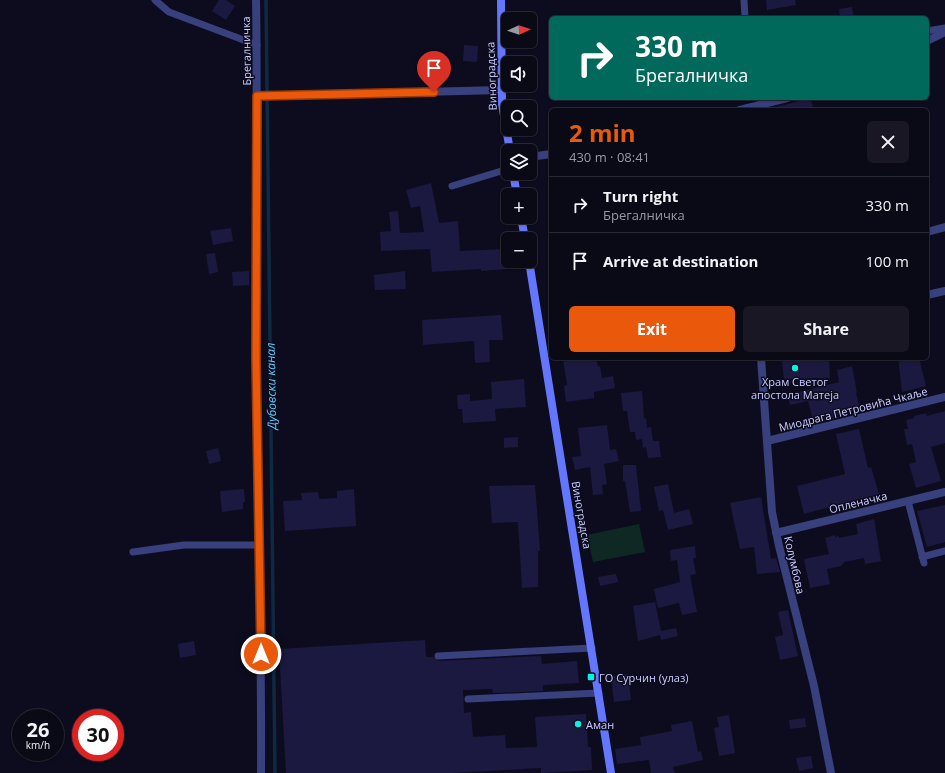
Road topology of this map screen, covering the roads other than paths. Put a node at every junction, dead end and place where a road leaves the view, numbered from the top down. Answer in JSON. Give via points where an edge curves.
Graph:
{"nodes":[{"id":1,"x":155,"y":0,"type":"edge"},
{"id":2,"x":256,"y":0,"type":"edge"},
{"id":3,"x":500,"y":0,"type":"edge"},
{"id":4,"x":744,"y":0,"type":"edge"},
{"id":5,"x":745,"y":16,"type":"edge"},
{"id":6,"x":945,"y":28,"type":"edge"},
{"id":7,"x":929,"y":31,"type":"edge"},
{"id":8,"x":945,"y":32,"type":"edge"},
{"id":9,"x":929,"y":40,"type":"edge"},
{"id":10,"x":257,"y":45,"type":"junction"},
{"id":11,"x":503,"y":56,"type":"edge"},
{"id":12,"x":501,"y":90,"type":"edge"},
{"id":13,"x":502,"y":92,"type":"edge"},
{"id":14,"x":260,"y":96,"type":"junction"},
{"id":15,"x":779,"y":100,"type":"edge"},
{"id":16,"x":748,"y":108,"type":"edge"},
{"id":17,"x":509,"y":144,"type":"edge"},
{"id":18,"x":549,"y":154,"type":"edge"},
{"id":19,"x":537,"y":156,"type":"edge"},
{"id":20,"x":501,"y":171,"type":"edge"},
{"id":21,"x":452,"y":186,"type":"dead end"},
{"id":22,"x":945,"y":227,"type":"edge"},
{"id":23,"x":929,"y":231,"type":"edge"},
{"id":24,"x":530,"y":268,"type":"edge"},
{"id":25,"x":945,"y":291,"type":"edge"},
{"id":26,"x":929,"y":295,"type":"edge"},
{"id":27,"x":761,"y":360,"type":"edge"},
{"id":28,"x":945,"y":397,"type":"edge"},
{"id":29,"x":767,"y":441,"type":"junction"},
{"id":30,"x":945,"y":492,"type":"edge"},
{"id":31,"x":908,"y":501,"type":"junction"},
{"id":32,"x":776,"y":533,"type":"junction"},
{"id":33,"x":258,"y":545,"type":"junction"},
{"id":34,"x":945,"y":551,"type":"edge"},
{"id":35,"x":133,"y":552,"type":"dead end"},
{"id":36,"x":592,"y":648,"type":"junction"},
{"id":37,"x":438,"y":656,"type":"dead end"},
{"id":38,"x":599,"y":693,"type":"junction"},
{"id":39,"x":468,"y":700,"type":"dead end"},
{"id":40,"x":261,"y":773,"type":"edge"},
{"id":41,"x":612,"y":773,"type":"edge"},
{"id":42,"x":831,"y":773,"type":"edge"}],
"edges":[{"from":1,"to":10,"type":"lane","via":[[169,12]]},
{"from":2,"to":10,"type":"street","name":"Брегалничка"},
{"from":3,"to":11,"type":"street","name":"Виноградска"},
{"from":4,"to":5,"type":"lane"},
{"from":6,"to":7,"type":"lane"},
{"from":8,"to":9,"type":"street"},
{"from":10,"to":14,"type":"street","name":"Брегалничка"},
{"from":12,"to":14,"type":"street","name":"Брегалничка"},
{"from":13,"to":17,"type":"street","name":"Виноградска"},
{"from":14,"to":33,"type":"street"},
{"from":15,"to":16,"type":"street"},
{"from":18,"to":19,"type":"street"},
{"from":20,"to":21,"type":"lane"},
{"from":22,"to":23,"type":"street"},
{"from":24,"to":36,"type":"street","name":"Виноградска"},
{"from":25,"to":26,"type":"street"},
{"from":27,"to":29,"type":"street","name":"Колумбова"},
{"from":28,"to":29,"type":"street","name":"Миодрага Петровића Чкаље"},
{"from":29,"to":32,"type":"street","name":"Колумбова"},
{"from":30,"to":31,"type":"street","name":"Опленачка"},
{"from":31,"to":32,"type":"street","name":"Опленачка"},
{"from":31,"to":34,"type":"lane","via":[[923,560]]},
{"from":32,"to":42,"type":"street","name":"Колумбова","via":[[814,686]]},
{"from":33,"to":35,"type":"lane","via":[[184,545]]},
{"from":33,"to":40,"type":"street","via":[[261,612]]},
{"from":36,"to":37,"type":"lane"},
{"from":36,"to":38,"type":"street","name":"Виноградска"},
{"from":38,"to":39,"type":"lane"},
{"from":38,"to":41,"type":"street","name":"Виноградска"}]}
